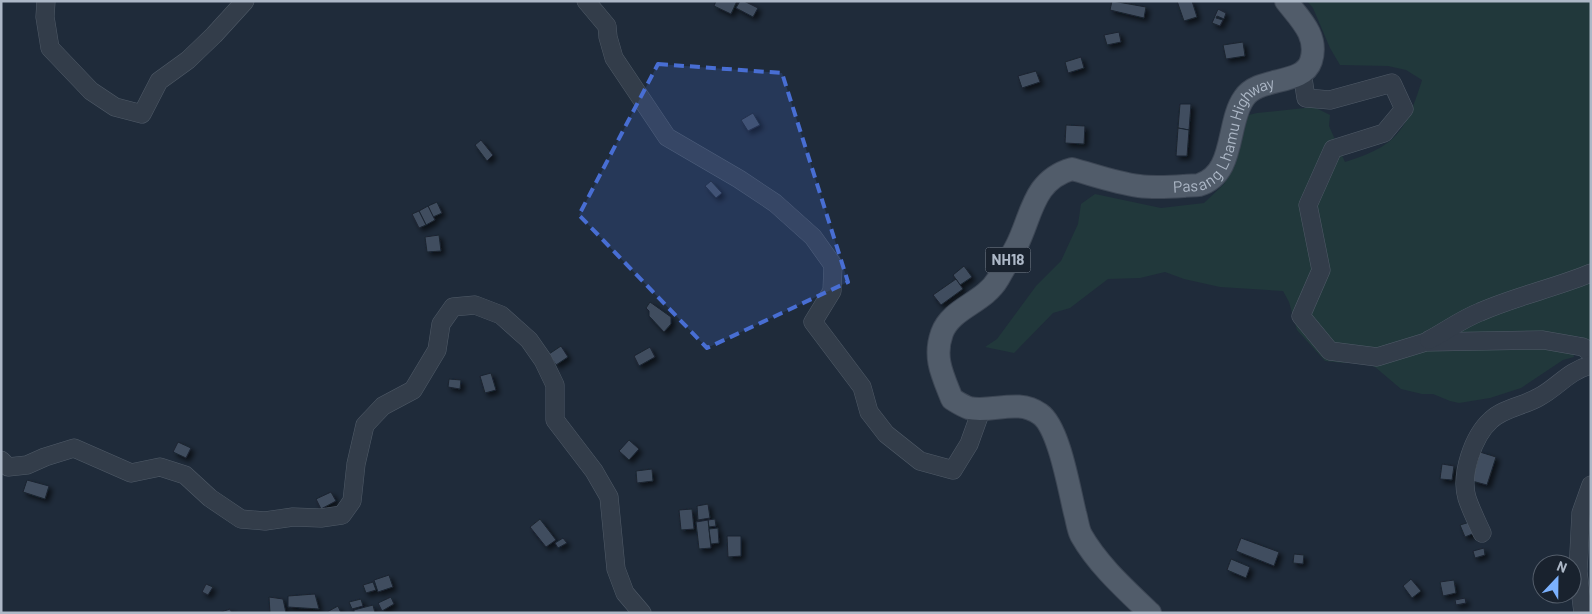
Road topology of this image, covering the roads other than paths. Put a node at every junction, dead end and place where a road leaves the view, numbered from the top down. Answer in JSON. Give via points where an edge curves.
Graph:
{"nodes":[{"id":1,"x":46,"y":1,"type":"edge"},
{"id":2,"x":245,"y":1,"type":"edge"},
{"id":3,"x":586,"y":1,"type":"edge"},
{"id":4,"x":1286,"y":1,"type":"edge"},
{"id":5,"x":1302,"y":72,"type":"junction"},
{"id":6,"x":1591,"y":273,"type":"edge"},
{"id":7,"x":1426,"y":342,"type":"junction"},
{"id":8,"x":1591,"y":353,"type":"edge"},
{"id":9,"x":1591,"y":365,"type":"edge"},
{"id":10,"x":982,"y":408,"type":"junction"},
{"id":11,"x":1,"y":460,"type":"edge"},
{"id":12,"x":1591,"y":484,"type":"edge"},
{"id":13,"x":1482,"y":533,"type":"dead end"},
{"id":14,"x":642,"y":613,"type":"edge"},
{"id":15,"x":1150,"y":613,"type":"edge"},
{"id":16,"x":1583,"y":613,"type":"edge"}],
"edges":[{"from":1,"to":2,"type":"street","via":[[50,48],[91,91],[115,107],[142,114],[159,81],[188,60]]},
{"from":3,"to":10,"type":"street","via":[[607,26],[614,58],[667,137],[740,178],[813,237],[833,266],[832,291],[813,322],[862,387],[869,412],[886,434],[920,461],[953,470],[968,444]]},
{"from":4,"to":5,"type":"main road","name":"Pasang Lhamu Highway","via":[[1309,31],[1314,44],[1311,60]]},
{"from":5,"to":7,"type":"street","via":[[1306,98],[1330,100],[1392,83],[1404,109],[1384,133],[1333,149],[1308,205],[1320,270],[1301,316],[1330,351],[1378,357]]},
{"from":5,"to":10,"type":"main road","name":"Pasang Lhamu Highway","number":"NH18","via":[[1292,78],[1259,86],[1244,96],[1217,175],[1198,185],[1138,186],[1072,169],[1053,178],[1042,188],[1017,245],[997,280],[986,295],[953,315],[942,332],[937,359],[952,399],[969,408]]},
{"from":6,"to":7,"type":"street","via":[[1479,312]]},
{"from":7,"to":8,"type":"street","via":[[1543,340],[1583,347]]},
{"from":9,"to":13,"type":"street","via":[[1566,376],[1540,397],[1491,420],[1478,437],[1465,480],[1466,496]]},
{"from":10,"to":15,"type":"main road","name":"Pasang Lhamu Highway","number":"NH18","via":[[1008,406],[1032,409],[1048,422],[1054,432],[1080,534],[1100,562]]},
{"from":11,"to":14,"type":"street","via":[[8,467],[27,466],[74,448],[131,473],[160,467],[185,475],[210,498],[241,519],[265,521],[342,514],[352,501],[365,425],[383,406],[413,390],[437,350],[441,324],[453,307],[475,304],[501,315],[529,340],[551,374],[555,385],[555,420],[609,496],[616,569],[625,593]]},
{"from":12,"to":16,"type":"street","via":[[1581,513],[1578,572]]}]}
